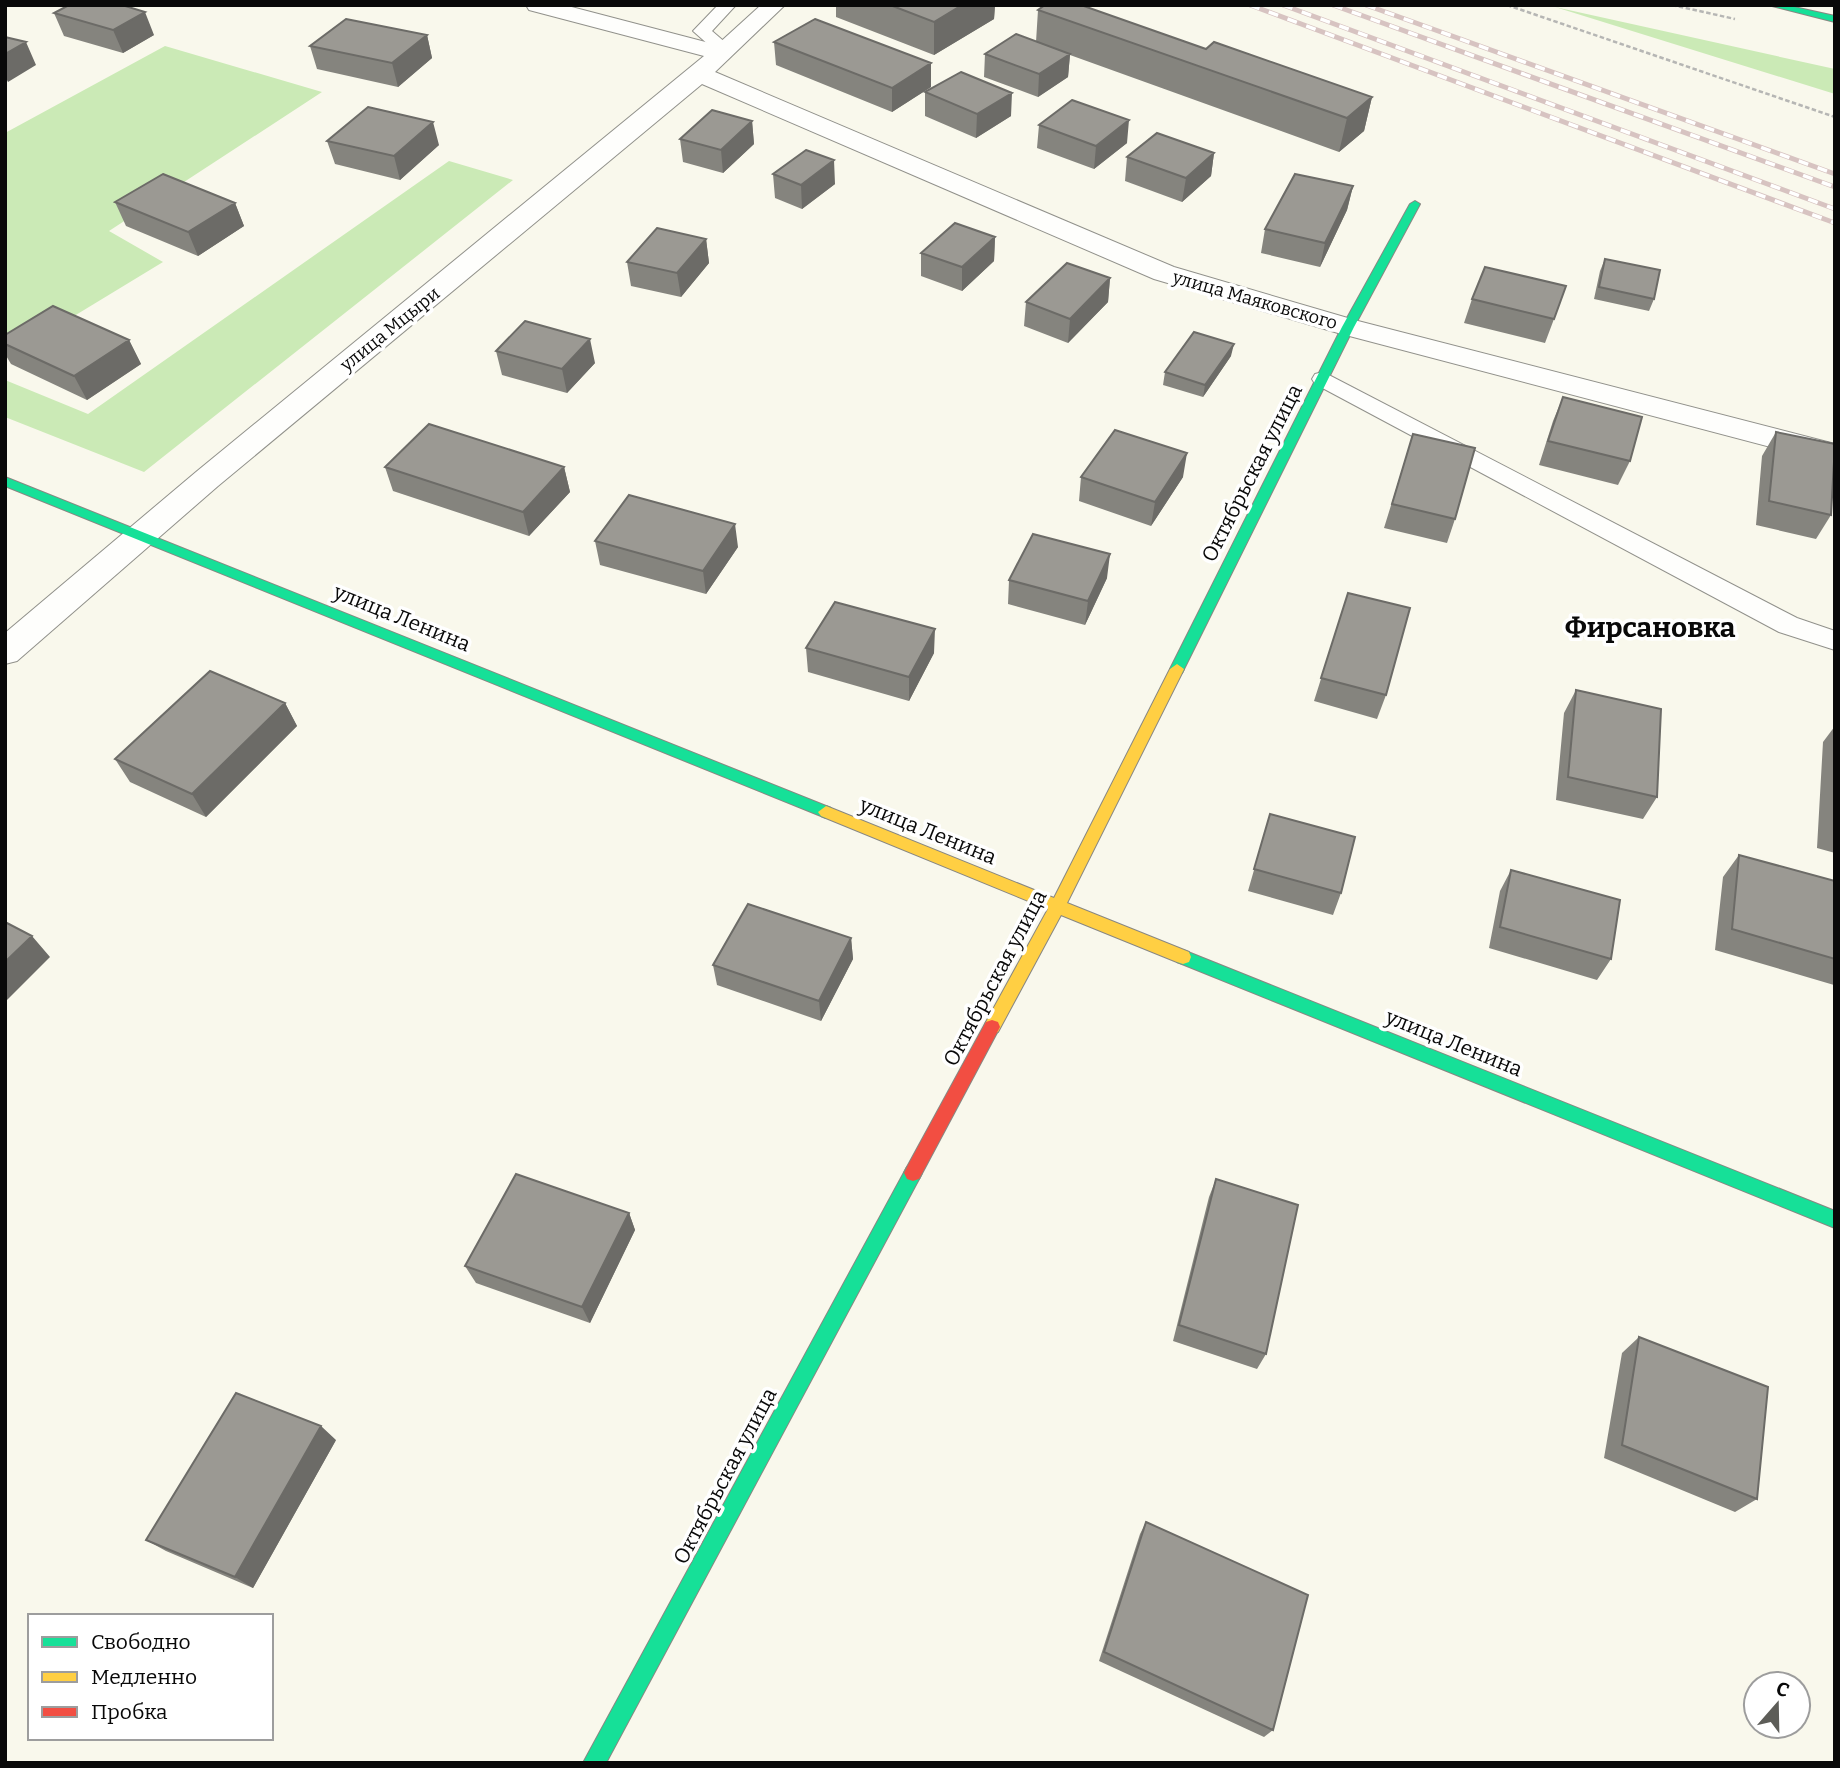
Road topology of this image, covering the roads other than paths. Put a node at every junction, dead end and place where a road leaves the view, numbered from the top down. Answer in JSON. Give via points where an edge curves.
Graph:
{"nodes":[{"id":1,"x":537,"y":5,"type":"edge"},
{"id":2,"x":728,"y":5,"type":"edge"},
{"id":3,"x":774,"y":5,"type":"edge"},
{"id":4,"x":1772,"y":5,"type":"edge"},
{"id":5,"x":1835,"y":19,"type":"edge"},
{"id":6,"x":724,"y":52,"type":"junction"},
{"id":7,"x":699,"y":74,"type":"junction"},
{"id":8,"x":1415,"y":204,"type":"dead end"},
{"id":9,"x":1348,"y":327,"type":"junction"},
{"id":10,"x":1322,"y":379,"type":"junction"},
{"id":11,"x":1835,"y":454,"type":"edge"},
{"id":12,"x":5,"y":481,"type":"edge"},
{"id":13,"x":141,"y":536,"type":"junction"},
{"id":14,"x":1835,"y":642,"type":"edge"},
{"id":15,"x":5,"y":652,"type":"edge"},
{"id":16,"x":1058,"y":906,"type":"junction"},
{"id":17,"x":1835,"y":1220,"type":"edge"},
{"id":18,"x":594,"y":1763,"type":"edge"}],
"edges":[{"from":1,"to":6,"type":"street"},
{"from":2,"to":6,"type":"lane","via":[[702,31]]},
{"from":3,"to":6,"type":"street","name":"улица Мцыри"},
{"from":4,"to":5,"type":"street"},
{"from":6,"to":7,"type":"street","name":"улица Мцыри"},
{"from":7,"to":9,"type":"street","name":"улица Маяковского","via":[[1164,274]]},
{"from":7,"to":13,"type":"street","name":"улица Мцыри"},
{"from":8,"to":9,"type":"street","name":"Октябрьская улица"},
{"from":9,"to":10,"type":"street","name":"Октябрьская улица"},
{"from":9,"to":11,"type":"street","name":"улица Маяковского"},
{"from":10,"to":14,"type":"lane","via":[[1788,625]]},
{"from":10,"to":16,"type":"street","name":"Октябрьская улица"},
{"from":12,"to":13,"type":"street","name":"улица Ленина"},
{"from":13,"to":15,"type":"street","name":"улица Мцыри"},
{"from":13,"to":16,"type":"street","name":"улица Ленина"},
{"from":16,"to":17,"type":"street","name":"улица Ленина"},
{"from":16,"to":18,"type":"street","name":"Октябрьская улица"}]}
